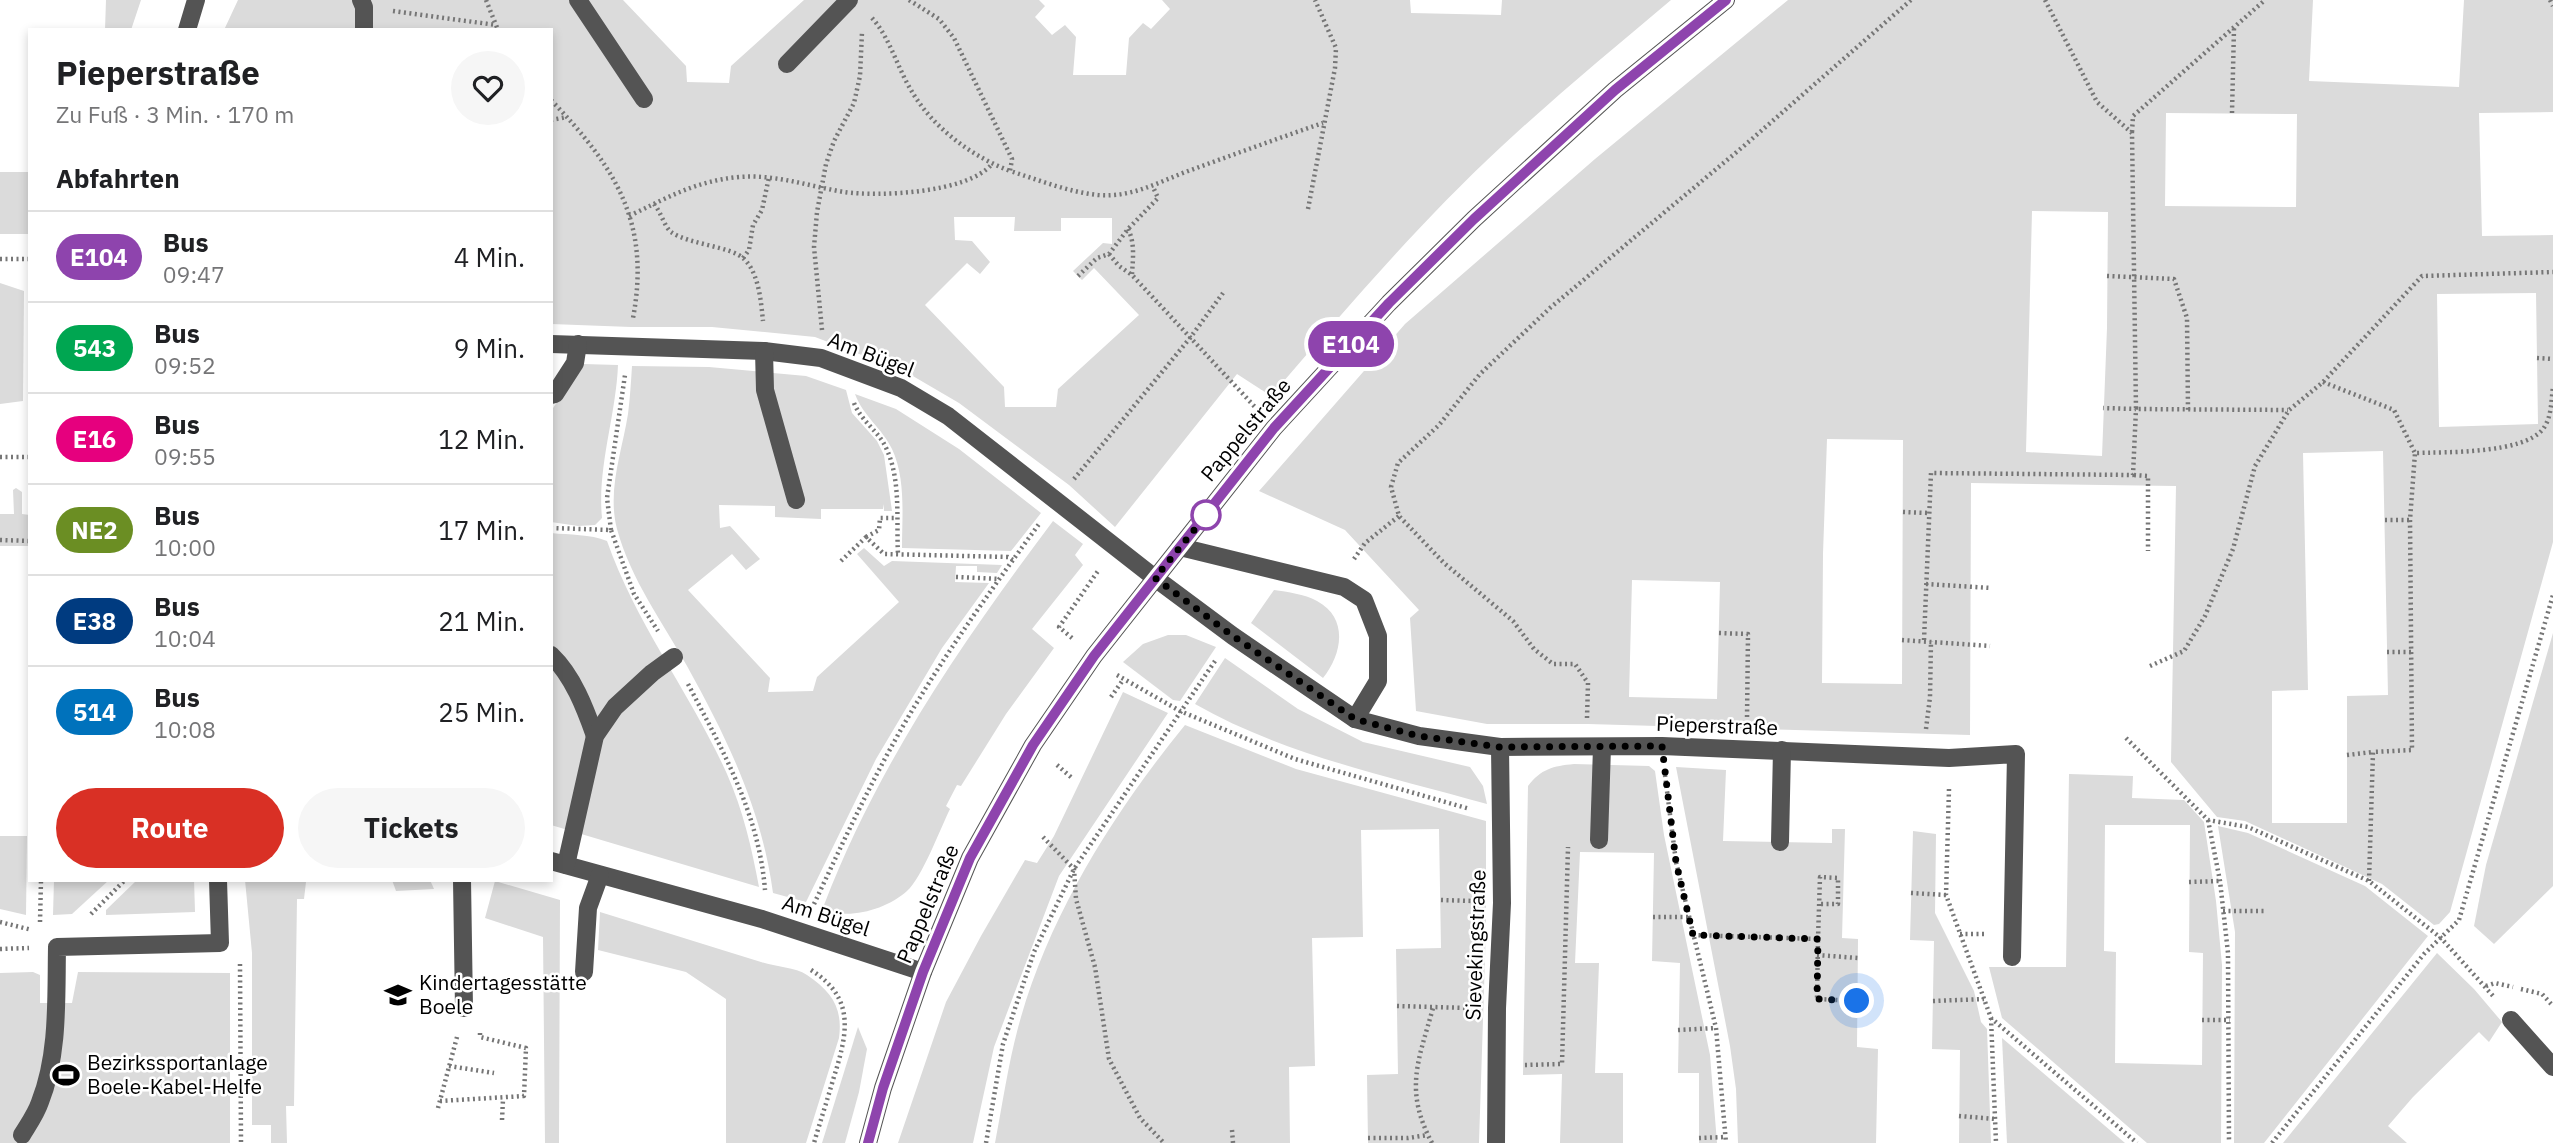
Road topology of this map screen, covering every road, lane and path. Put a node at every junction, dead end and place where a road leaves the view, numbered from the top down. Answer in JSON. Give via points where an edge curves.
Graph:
{"nodes":[{"id":1,"x":196,"y":0,"type":"edge"},
{"id":2,"x":486,"y":0,"type":"edge"},
{"id":3,"x":578,"y":0,"type":"edge"},
{"id":4,"x":849,"y":0,"type":"edge"},
{"id":5,"x":909,"y":0,"type":"edge"},
{"id":6,"x":1315,"y":0,"type":"edge"},
{"id":7,"x":1726,"y":0,"type":"edge"},
{"id":8,"x":1911,"y":0,"type":"edge"},
{"id":9,"x":2046,"y":0,"type":"edge"},
{"id":10,"x":2265,"y":0,"type":"edge"},
{"id":11,"x":2550,"y":0,"type":"edge"},
{"id":12,"x":362,"y":4,"type":"edge"},
{"id":13,"x":2553,"y":6,"type":"edge"},
{"id":14,"x":866,"y":11,"type":"dead end"},
{"id":15,"x":862,"y":22,"type":"dead end"},
{"id":16,"x":2234,"y":27,"type":"junction"},
{"id":17,"x":188,"y":28,"type":"edge"},
{"id":18,"x":364,"y":28,"type":"edge"},
{"id":19,"x":497,"y":28,"type":"edge"},
{"id":20,"x":788,"y":64,"type":"dead end"},
{"id":21,"x":644,"y":99,"type":"dead end"},
{"id":22,"x":553,"y":102,"type":"edge"},
{"id":23,"x":2232,"y":113,"type":"dead end"},
{"id":24,"x":567,"y":117,"type":"junction"},
{"id":25,"x":553,"y":120,"type":"edge"},
{"id":26,"x":1323,"y":123,"type":"junction"},
{"id":27,"x":2132,"y":133,"type":"junction"},
{"id":28,"x":992,"y":164,"type":"junction"},
{"id":29,"x":1010,"y":171,"type":"junction"},
{"id":30,"x":769,"y":177,"type":"junction"},
{"id":31,"x":822,"y":186,"type":"junction"},
{"id":32,"x":1153,"y":187,"type":"junction"},
{"id":33,"x":654,"y":204,"type":"junction"},
{"id":34,"x":1308,"y":209,"type":"dead end"},
{"id":35,"x":629,"y":216,"type":"junction"},
{"id":36,"x":1128,"y":229,"type":"junction"},
{"id":37,"x":1109,"y":254,"type":"junction"},
{"id":38,"x":743,"y":258,"type":"junction"},
{"id":39,"x":0,"y":259,"type":"edge"},
{"id":40,"x":28,"y":259,"type":"edge"},
{"id":41,"x":2553,"y":272,"type":"edge"},
{"id":42,"x":1132,"y":275,"type":"junction"},
{"id":43,"x":1078,"y":276,"type":"dead end"},
{"id":44,"x":2107,"y":276,"type":"dead end"},
{"id":45,"x":2134,"y":277,"type":"junction"},
{"id":46,"x":1223,"y":293,"type":"dead end"},
{"id":47,"x":1190,"y":338,"type":"junction"},
{"id":48,"x":553,"y":344,"type":"edge"},
{"id":49,"x":578,"y":344,"type":"junction"},
{"id":50,"x":626,"y":346,"type":"junction"},
{"id":51,"x":764,"y":351,"type":"junction"},
{"id":52,"x":821,"y":358,"type":"junction"},
{"id":53,"x":2537,"y":358,"type":"dead end"},
{"id":54,"x":2553,"y":359,"type":"edge"},
{"id":55,"x":855,"y":372,"type":"junction"},
{"id":56,"x":2323,"y":382,"type":"junction"},
{"id":57,"x":2553,"y":387,"type":"edge"},
{"id":58,"x":553,"y":394,"type":"edge"},
{"id":59,"x":2103,"y":408,"type":"dead end"},
{"id":60,"x":2136,"y":409,"type":"junction"},
{"id":61,"x":2188,"y":410,"type":"junction"},
{"id":62,"x":2289,"y":410,"type":"junction"},
{"id":63,"x":1274,"y":428,"type":"junction"},
{"id":64,"x":2414,"y":453,"type":"junction"},
{"id":65,"x":0,"y":457,"type":"edge"},
{"id":66,"x":28,"y":457,"type":"edge"},
{"id":67,"x":2133,"y":475,"type":"junction"},
{"id":68,"x":796,"y":500,"type":"dead end"},
{"id":69,"x":1055,"y":501,"type":"junction"},
{"id":70,"x":1903,"y":512,"type":"dead end"},
{"id":71,"x":1929,"y":513,"type":"junction"},
{"id":72,"x":1399,"y":516,"type":"junction"},
{"id":73,"x":896,"y":518,"type":"junction"},
{"id":74,"x":2385,"y":520,"type":"dead end"},
{"id":75,"x":2410,"y":520,"type":"junction"},
{"id":76,"x":553,"y":528,"type":"edge"},
{"id":77,"x":611,"y":530,"type":"junction"},
{"id":78,"x":866,"y":537,"type":"junction"},
{"id":79,"x":0,"y":540,"type":"edge"},
{"id":80,"x":28,"y":541,"type":"edge"},
{"id":81,"x":1114,"y":547,"type":"junction"},
{"id":82,"x":1180,"y":547,"type":"junction"},
{"id":83,"x":2148,"y":551,"type":"dead end"},
{"id":84,"x":898,"y":554,"type":"junction"},
{"id":85,"x":1013,"y":560,"type":"junction"},
{"id":86,"x":841,"y":561,"type":"dead end"},
{"id":87,"x":1352,"y":563,"type":"dead end"},
{"id":88,"x":956,"y":577,"type":"dead end"},
{"id":89,"x":1155,"y":578,"type":"junction"},
{"id":90,"x":1000,"y":579,"type":"junction"},
{"id":91,"x":1926,"y":584,"type":"junction"},
{"id":92,"x":1991,"y":588,"type":"dead end"},
{"id":93,"x":2553,"y":596,"type":"edge"},
{"id":94,"x":1719,"y":633,"type":"dead end"},
{"id":95,"x":1233,"y":636,"type":"junction"},
{"id":96,"x":1902,"y":640,"type":"dead end"},
{"id":97,"x":1924,"y":640,"type":"junction"},
{"id":98,"x":1931,"y":641,"type":"junction"},
{"id":99,"x":1990,"y":646,"type":"dead end"},
{"id":100,"x":2387,"y":652,"type":"dead end"},
{"id":101,"x":2412,"y":652,"type":"junction"},
{"id":102,"x":1094,"y":656,"type":"junction"},
{"id":103,"x":553,"y":657,"type":"edge"},
{"id":104,"x":674,"y":657,"type":"junction"},
{"id":105,"x":2150,"y":666,"type":"dead end"},
{"id":106,"x":1123,"y":680,"type":"junction"},
{"id":107,"x":1111,"y":697,"type":"dead end"},
{"id":108,"x":1180,"y":711,"type":"junction"},
{"id":109,"x":1355,"y":719,"type":"junction"},
{"id":110,"x":1926,"y":732,"type":"dead end"},
{"id":111,"x":595,"y":736,"type":"junction"},
{"id":112,"x":2126,"y":738,"type":"dead end"},
{"id":113,"x":1662,"y":746,"type":"junction"},
{"id":114,"x":1500,"y":747,"type":"junction"},
{"id":115,"x":1594,"y":747,"type":"junction"},
{"id":116,"x":1746,"y":750,"type":"junction"},
{"id":117,"x":1782,"y":750,"type":"junction"},
{"id":118,"x":2373,"y":752,"type":"junction"},
{"id":119,"x":2347,"y":755,"type":"dead end"},
{"id":120,"x":1501,"y":818,"type":"junction"},
{"id":121,"x":2208,"y":820,"type":"junction"},
{"id":122,"x":1043,"y":837,"type":"dead end"},
{"id":123,"x":1600,"y":840,"type":"joint"},
{"id":124,"x":1780,"y":842,"type":"dead end"},
{"id":125,"x":559,"y":863,"type":"edge"},
{"id":126,"x":1074,"y":869,"type":"junction"},
{"id":127,"x":600,"y":875,"type":"junction"},
{"id":128,"x":2220,"y":881,"type":"junction"},
{"id":129,"x":2369,"y":881,"type":"junction"},
{"id":130,"x":41,"y":882,"type":"edge"},
{"id":131,"x":218,"y":882,"type":"edge"},
{"id":132,"x":462,"y":882,"type":"edge"},
{"id":133,"x":2189,"y":882,"type":"dead end"},
{"id":134,"x":1911,"y":893,"type":"dead end"},
{"id":135,"x":1946,"y":895,"type":"dead end"},
{"id":136,"x":1819,"y":904,"type":"junction"},
{"id":137,"x":2223,"y":911,"type":"junction"},
{"id":138,"x":2266,"y":911,"type":"dead end"},
{"id":139,"x":1653,"y":917,"type":"dead end"},
{"id":140,"x":1689,"y":917,"type":"junction"},
{"id":141,"x":762,"y":919,"type":"junction"},
{"id":142,"x":0,"y":922,"type":"edge"},
{"id":143,"x":802,"y":932,"type":"junction"},
{"id":144,"x":1693,"y":935,"type":"junction"},
{"id":145,"x":2441,"y":938,"type":"junction"},
{"id":146,"x":1818,"y":939,"type":"junction"},
{"id":147,"x":220,"y":943,"type":"junction"},
{"id":148,"x":1817,"y":956,"type":"junction"},
{"id":149,"x":2012,"y":957,"type":"dead end"},
{"id":150,"x":1858,"y":958,"type":"dead end"},
{"id":151,"x":584,"y":972,"type":"dead end"},
{"id":152,"x":923,"y":972,"type":"junction"},
{"id":153,"x":1984,"y":999,"type":"dead end"},
{"id":154,"x":1857,"y":1001,"type":"dead end"},
{"id":155,"x":1933,"y":1001,"type":"dead end"},
{"id":156,"x":1396,"y":1006,"type":"dead end"},
{"id":157,"x":464,"y":1008,"type":"junction"},
{"id":158,"x":1433,"y":1008,"type":"junction"},
{"id":159,"x":1497,"y":1008,"type":"junction"},
{"id":160,"x":1991,"y":1018,"type":"dead end"},
{"id":161,"x":2202,"y":1020,"type":"dead end"},
{"id":162,"x":2230,"y":1020,"type":"junction"},
{"id":163,"x":2511,"y":1020,"type":"joint"},
{"id":164,"x":1716,"y":1028,"type":"junction"},
{"id":165,"x":1678,"y":1030,"type":"dead end"},
{"id":166,"x":1496,"y":1065,"type":"junction"},
{"id":167,"x":449,"y":1066,"type":"junction"},
{"id":168,"x":2553,"y":1067,"type":"edge"},
{"id":169,"x":494,"y":1073,"type":"dead end"},
{"id":170,"x":503,"y":1099,"type":"junction"},
{"id":171,"x":440,"y":1101,"type":"junction"},
{"id":172,"x":438,"y":1108,"type":"dead end"},
{"id":173,"x":1959,"y":1116,"type":"dead end"},
{"id":174,"x":1996,"y":1119,"type":"junction"},
{"id":175,"x":502,"y":1120,"type":"dead end"},
{"id":176,"x":1232,"y":1130,"type":"dead end"},
{"id":177,"x":22,"y":1135,"type":"dead end"},
{"id":178,"x":1428,"y":1135,"type":"junction"},
{"id":179,"x":1368,"y":1138,"type":"dead end"},
{"id":180,"x":1699,"y":1138,"type":"dead end"},
{"id":181,"x":1726,"y":1140,"type":"edge"},
{"id":182,"x":241,"y":1143,"type":"edge"},
{"id":183,"x":814,"y":1143,"type":"edge"},
{"id":184,"x":868,"y":1143,"type":"edge"},
{"id":185,"x":986,"y":1143,"type":"edge"},
{"id":186,"x":1164,"y":1143,"type":"edge"},
{"id":187,"x":1233,"y":1143,"type":"edge"},
{"id":188,"x":1432,"y":1143,"type":"edge"},
{"id":189,"x":1496,"y":1143,"type":"edge"},
{"id":190,"x":1996,"y":1143,"type":"edge"},
{"id":191,"x":2229,"y":1143,"type":"edge"},
{"id":192,"x":2272,"y":1143,"type":"edge"}],
"edges":[{"from":1,"to":17,"type":"street"},
{"from":2,"to":19,"type":"path"},
{"from":3,"to":21,"type":"street"},
{"from":4,"to":20,"type":"street"},
{"from":5,"to":29,"type":"path","via":[[939,19],[954,38],[1012,159]]},
{"from":6,"to":26,"type":"path","via":[[1336,48]]},
{"from":7,"to":63,"type":"street","name":"Pappelstraße","via":[[1615,90],[1474,219]]},
{"from":8,"to":72,"type":"path","via":[[1550,307],[1480,374],[1439,425],[1398,463],[1391,487]]},
{"from":9,"to":27,"type":"path","via":[[2096,102]]},
{"from":10,"to":16,"type":"path"},
{"from":11,"to":13,"type":"path"},
{"from":12,"to":18,"type":"street"},
{"from":12,"to":19,"type":"path"},
{"from":14,"to":28,"type":"path","via":[[926,111],[951,137]]},
{"from":15,"to":31,"type":"path","via":[[854,103],[834,141]]},
{"from":16,"to":23,"type":"path"},
{"from":16,"to":27,"type":"path","via":[[2133,116]]},
{"from":22,"to":24,"type":"path"},
{"from":24,"to":25,"type":"path"},
{"from":24,"to":35,"type":"path","via":[[590,142],[618,186]]},
{"from":26,"to":32,"type":"path"},
{"from":26,"to":34,"type":"path"},
{"from":27,"to":45,"type":"path"},
{"from":28,"to":29,"type":"path"},
{"from":28,"to":31,"type":"path","via":[[962,182],[920,190],[845,192]]},
{"from":29,"to":32,"type":"path","via":[[1099,195]]},
{"from":30,"to":31,"type":"path"},
{"from":30,"to":33,"type":"path","via":[[701,183]]},
{"from":30,"to":38,"type":"path","via":[[765,203]]},
{"from":31,"to":52,"type":"path","via":[[814,247]]},
{"from":32,"to":36,"type":"path","via":[[1157,198]]},
{"from":33,"to":35,"type":"path"},
{"from":33,"to":38,"type":"path","via":[[669,231]]},
{"from":35,"to":50,"type":"path","via":[[635,239],[637,297]]},
{"from":36,"to":37,"type":"path"},
{"from":36,"to":42,"type":"path"},
{"from":37,"to":42,"type":"path"},
{"from":37,"to":43,"type":"path","via":[[1097,258]]},
{"from":38,"to":51,"type":"path","via":[[758,288]]},
{"from":39,"to":40,"type":"path"},
{"from":41,"to":56,"type":"path","via":[[2422,276]]},
{"from":42,"to":47,"type":"path"},
{"from":44,"to":45,"type":"path"},
{"from":45,"to":60,"type":"path"},
{"from":45,"to":61,"type":"path","via":[[2174,279],[2186,318]]},
{"from":46,"to":47,"type":"path"},
{"from":47,"to":63,"type":"path"},
{"from":47,"to":69,"type":"path"},
{"from":48,"to":49,"type":"street","name":"Am Bügel"},
{"from":49,"to":50,"type":"street","name":"Am Bügel"},
{"from":49,"to":58,"type":"street","via":[[575,363]]},
{"from":50,"to":51,"type":"street","name":"Am Bügel"},
{"from":50,"to":77,"type":"path","via":[[607,498]]},
{"from":51,"to":52,"type":"street","name":"Am Bügel"},
{"from":51,"to":68,"type":"street","via":[[765,390]]},
{"from":52,"to":55,"type":"street","name":"Am Bügel"},
{"from":53,"to":54,"type":"path"},
{"from":55,"to":69,"type":"street","name":"Am Bügel","via":[[901,388],[948,416]]},
{"from":55,"to":73,"type":"path","via":[[850,391],[854,405],[882,440],[890,459]]},
{"from":56,"to":62,"type":"path"},
{"from":56,"to":64,"type":"path","via":[[2394,410]]},
{"from":57,"to":64,"type":"path","via":[[2550,418],[2542,431],[2524,443]]},
{"from":59,"to":60,"type":"path"},
{"from":60,"to":61,"type":"path"},
{"from":60,"to":67,"type":"path"},
{"from":61,"to":62,"type":"path"},
{"from":62,"to":105,"type":"path","via":[[2255,466],[2233,549],[2205,616],[2184,651]]},
{"from":63,"to":82,"type":"street","name":"Pappelstraße"},
{"from":64,"to":75,"type":"path"},
{"from":65,"to":66,"type":"path"},
{"from":67,"to":71,"type":"path","via":[[1931,472]]},
{"from":67,"to":83,"type":"path","via":[[2148,476]]},
{"from":69,"to":81,"type":"street","name":"Am Bügel"},
{"from":69,"to":85,"type":"path"},
{"from":70,"to":71,"type":"path"},
{"from":71,"to":91,"type":"path"},
{"from":72,"to":87,"type":"path","via":[[1365,543]]},
{"from":72,"to":115,"type":"path","via":[[1444,564],[1513,621],[1534,649],[1553,664],[1575,664],[1588,683]]},
{"from":73,"to":78,"type":"path","via":[[880,518],[879,530]]},
{"from":73,"to":84,"type":"path"},
{"from":74,"to":75,"type":"path"},
{"from":75,"to":101,"type":"path"},
{"from":76,"to":77,"type":"path"},
{"from":77,"to":104,"type":"path","via":[[634,594]]},
{"from":78,"to":84,"type":"path","via":[[884,554]]},
{"from":78,"to":86,"type":"path"},
{"from":79,"to":80,"type":"path"},
{"from":81,"to":89,"type":"street","name":"Am Bügel"},
{"from":81,"to":102,"type":"path","via":[[1059,627]]},
{"from":82,"to":89,"type":"street","name":"Pappelstraße"},
{"from":82,"to":109,"type":"street","via":[[1344,587],[1364,600],[1378,636],[1378,681]]},
{"from":84,"to":85,"type":"path"},
{"from":85,"to":90,"type":"path"},
{"from":88,"to":90,"type":"path"},
{"from":89,"to":95,"type":"street","name":"Pieperstraße"},
{"from":89,"to":102,"type":"street","name":"Pappelstraße"},
{"from":90,"to":143,"type":"path","via":[[910,714],[851,824]]},
{"from":91,"to":92,"type":"path"},
{"from":91,"to":97,"type":"path"},
{"from":93,"to":145,"type":"path","via":[[2459,919]]},
{"from":94,"to":116,"type":"path","via":[[1748,634]]},
{"from":95,"to":108,"type":"path"},
{"from":95,"to":109,"type":"street","name":"Pieperstraße"},
{"from":96,"to":97,"type":"path"},
{"from":97,"to":98,"type":"path"},
{"from":98,"to":99,"type":"path"},
{"from":98,"to":110,"type":"path"},
{"from":100,"to":101,"type":"path"},
{"from":101,"to":118,"type":"path","via":[[2412,750]]},
{"from":102,"to":106,"type":"path"},
{"from":102,"to":152,"type":"street","name":"Pappelstraße","via":[[996,808]]},
{"from":103,"to":111,"type":"street","via":[[562,665]]},
{"from":104,"to":111,"type":"street","via":[[615,707]]},
{"from":104,"to":141,"type":"path","via":[[734,773],[756,832],[765,889]]},
{"from":106,"to":107,"type":"path"},
{"from":106,"to":108,"type":"path"},
{"from":108,"to":120,"type":"path","via":[[1295,760]]},
{"from":108,"to":126,"type":"path"},
{"from":109,"to":114,"type":"street","name":"Pieperstraße","via":[[1419,736]]},
{"from":111,"to":125,"type":"street"},
{"from":112,"to":121,"type":"path"},
{"from":113,"to":115,"type":"street","name":"Pieperstraße"},
{"from":113,"to":116,"type":"street","name":"Pieperstraße"},
{"from":113,"to":140,"type":"path","via":[[1676,862]]},
{"from":114,"to":115,"type":"street","name":"Pieperstraße"},
{"from":114,"to":120,"type":"street","name":"Sievekingstraße"},
{"from":115,"to":123,"type":"street"},
{"from":116,"to":117,"type":"street","name":"Pieperstraße"},
{"from":117,"to":124,"type":"street"},
{"from":117,"to":149,"type":"street","name":"Pieperstraße","via":[[1923,757],[2016,754]]},
{"from":118,"to":119,"type":"path"},
{"from":118,"to":129,"type":"path"},
{"from":120,"to":159,"type":"street","name":"Sievekingstraße"},
{"from":121,"to":128,"type":"path"},
{"from":121,"to":129,"type":"path","via":[[2248,827]]},
{"from":122,"to":126,"type":"path"},
{"from":123,"to":166,"type":"path","via":[[1569,841],[1562,1064]]},
{"from":125,"to":127,"type":"street","name":"Am Bügel"},
{"from":126,"to":185,"type":"path","via":[[1034,952],[1003,1044]]},
{"from":126,"to":186,"type":"path","via":[[1109,1059],[1140,1118]]},
{"from":127,"to":141,"type":"street","name":"Am Bügel"},
{"from":127,"to":151,"type":"street","via":[[588,908]]},
{"from":128,"to":133,"type":"path"},
{"from":128,"to":137,"type":"path"},
{"from":129,"to":145,"type":"path"},
{"from":130,"to":142,"type":"path","via":[[39,932]]},
{"from":131,"to":147,"type":"street"},
{"from":132,"to":157,"type":"street"},
{"from":134,"to":135,"type":"path"},
{"from":136,"to":136,"type":"path","via":[[1819,877],[1838,878],[1838,904]]},
{"from":136,"to":146,"type":"path"},
{"from":137,"to":138,"type":"path"},
{"from":137,"to":162,"type":"path"},
{"from":139,"to":140,"type":"path"},
{"from":140,"to":144,"type":"path"},
{"from":141,"to":143,"type":"street","name":"Am Bügel"},
{"from":143,"to":152,"type":"street","name":"Am Bügel"},
{"from":143,"to":183,"type":"path","via":[[792,962],[825,979],[840,999],[846,1019],[845,1042]]},
{"from":144,"to":146,"type":"path"},
{"from":144,"to":164,"type":"path"},
{"from":145,"to":163,"type":"path"},
{"from":145,"to":192,"type":"path"},
{"from":146,"to":148,"type":"path"},
{"from":147,"to":177,"type":"street","via":[[57,947],[50,1065],[40,1103]]},
{"from":147,"to":182,"type":"path","via":[[240,963]]},
{"from":148,"to":150,"type":"path"},
{"from":148,"to":154,"type":"path","via":[[1817,999]]},
{"from":152,"to":184,"type":"street","name":"Pappelstraße"},
{"from":153,"to":155,"type":"path"},
{"from":156,"to":158,"type":"path"},
{"from":157,"to":167,"type":"path"},
{"from":157,"to":170,"type":"path","via":[[480,1018],[480,1037],[526,1048],[524,1096]]},
{"from":158,"to":159,"type":"path"},
{"from":158,"to":178,"type":"path","via":[[1415,1073],[1417,1105]]},
{"from":159,"to":166,"type":"street","name":"Sievekingstraße"},
{"from":160,"to":174,"type":"path"},
{"from":161,"to":162,"type":"path"},
{"from":162,"to":191,"type":"path"},
{"from":163,"to":168,"type":"street"},
{"from":164,"to":165,"type":"path"},
{"from":164,"to":181,"type":"path"},
{"from":166,"to":189,"type":"street","name":"Sievekingstraße"},
{"from":167,"to":169,"type":"path"},
{"from":167,"to":171,"type":"path"},
{"from":170,"to":171,"type":"path"},
{"from":170,"to":175,"type":"path"},
{"from":171,"to":172,"type":"path"},
{"from":173,"to":174,"type":"path"},
{"from":174,"to":190,"type":"path"},
{"from":176,"to":187,"type":"path"},
{"from":178,"to":179,"type":"path"},
{"from":178,"to":188,"type":"path"},
{"from":180,"to":181,"type":"path"}]}
